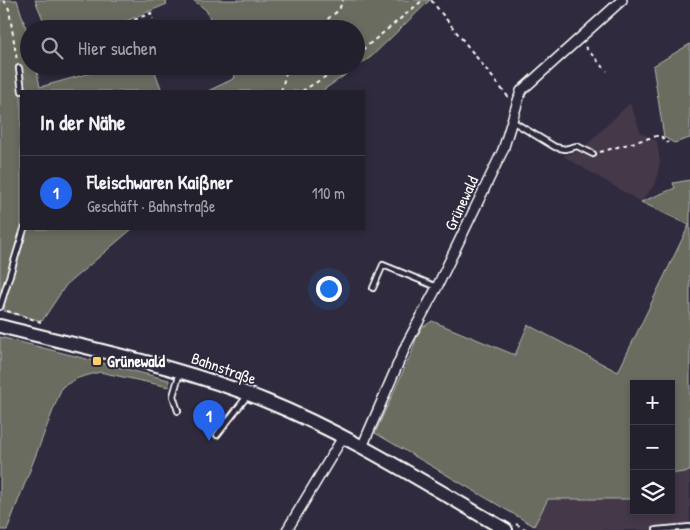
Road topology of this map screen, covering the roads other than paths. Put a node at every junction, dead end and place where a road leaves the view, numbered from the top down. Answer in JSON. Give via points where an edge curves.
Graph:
{"nodes":[{"id":1,"x":622,"y":0,"type":"edge"},
{"id":2,"x":19,"y":68,"type":"road end"},
{"id":3,"x":22,"y":90,"type":"edge"},
{"id":4,"x":511,"y":121,"type":"junction"},
{"id":5,"x":593,"y":154,"type":"road end"},
{"id":6,"x":24,"y":230,"type":"edge"},
{"id":7,"x":437,"y":287,"type":"junction"},
{"id":8,"x":373,"y":288,"type":"dead end"},
{"id":9,"x":0,"y":306,"type":"edge"},
{"id":10,"x":0,"y":326,"type":"edge"},
{"id":11,"x":180,"y":371,"type":"junction"},
{"id":12,"x":249,"y":394,"type":"junction"},
{"id":13,"x":178,"y":410,"type":"dead end"},
{"id":14,"x":217,"y":435,"type":"dead end"},
{"id":15,"x":343,"y":437,"type":"junction"},
{"id":16,"x":362,"y":447,"type":"junction"},
{"id":17,"x":690,"y":527,"type":"edge"},
{"id":18,"x":287,"y":530,"type":"edge"},
{"id":19,"x":506,"y":530,"type":"edge"},
{"id":20,"x":656,"y":530,"type":"edge"}],
"edges":[{"from":1,"to":4,"type":"street","name":"Grünewald","via":[[521,92]]},
{"from":2,"to":3,"type":"lane"},
{"from":4,"to":5,"type":"lane","via":[[555,147],[577,146]]},
{"from":4,"to":7,"type":"street","name":"Grünewald","via":[[503,150]]},
{"from":6,"to":9,"type":"lane"},
{"from":7,"to":8,"type":"lane","via":[[383,264]]},
{"from":7,"to":16,"type":"street","name":"Grünewald","via":[[407,343]]},
{"from":10,"to":11,"type":"main road","name":"Bahnstraße"},
{"from":11,"to":12,"type":"main road","name":"Bahnstraße"},
{"from":11,"to":13,"type":"lane","via":[[173,396]]},
{"from":12,"to":14,"type":"lane"},
{"from":12,"to":15,"type":"main road","name":"Bahnstraße"},
{"from":15,"to":16,"type":"main road","name":"Bahnstraße"},
{"from":15,"to":18,"type":"street"},
{"from":16,"to":19,"type":"main road","name":"Bahnstraße"},
{"from":17,"to":20,"type":"lane"}]}
